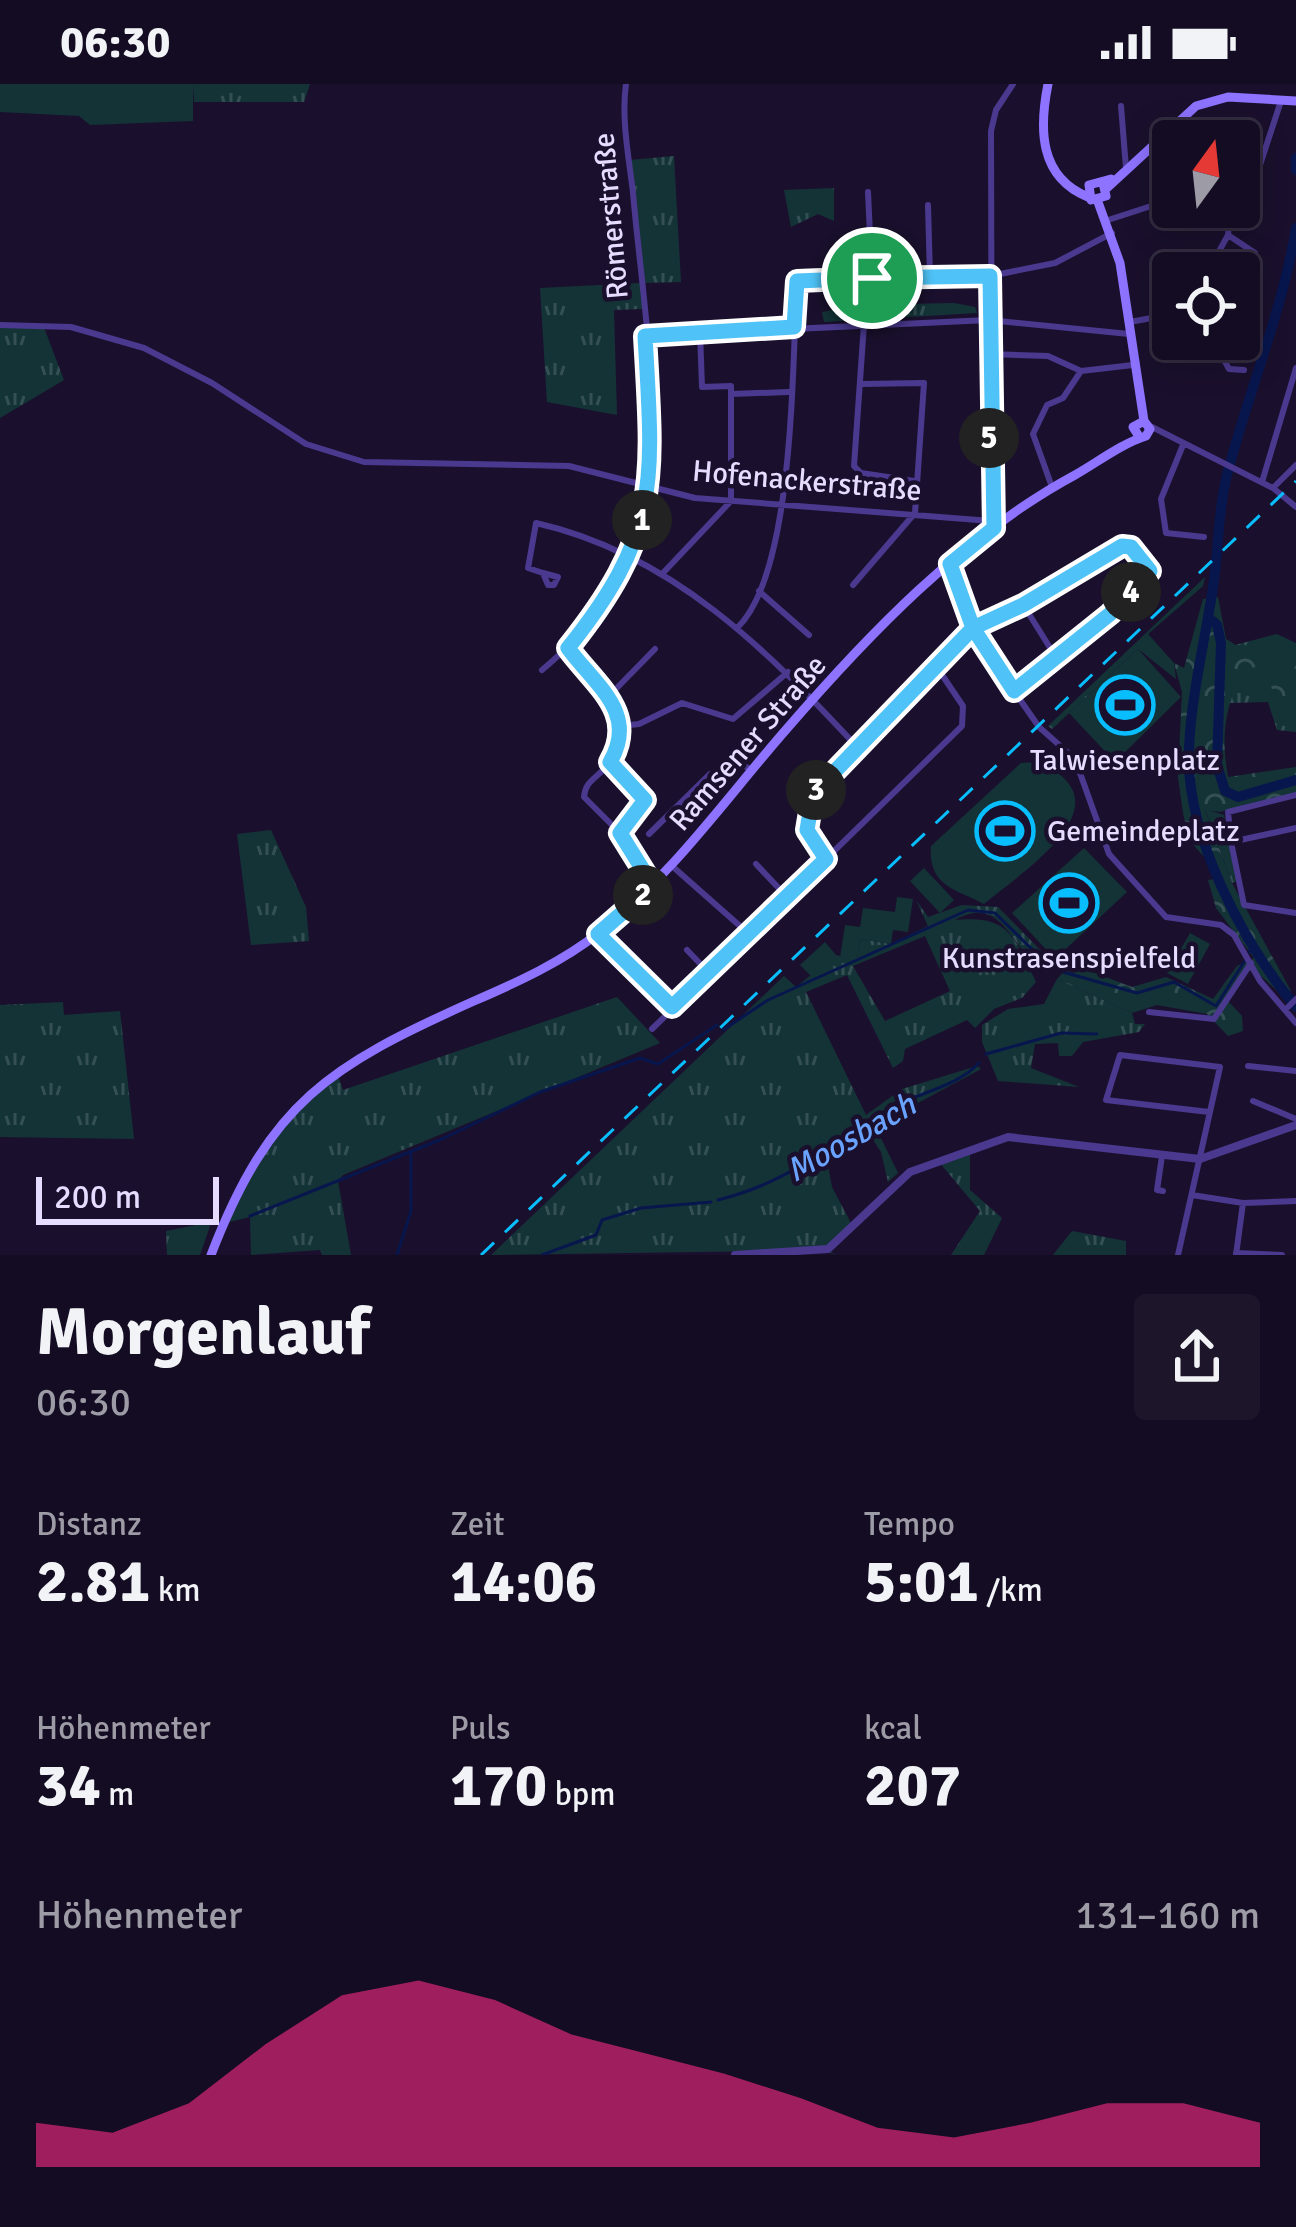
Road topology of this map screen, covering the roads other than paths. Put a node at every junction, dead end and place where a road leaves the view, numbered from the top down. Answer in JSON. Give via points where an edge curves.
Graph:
{"nodes":[{"id":1,"x":626,"y":84,"type":"edge"},
{"id":2,"x":1013,"y":84,"type":"edge"},
{"id":3,"x":1048,"y":84,"type":"edge"},
{"id":4,"x":1290,"y":101,"type":"edge"},
{"id":5,"x":1120,"y":106,"type":"dead end"},
{"id":6,"x":1260,"y":167,"type":"edge"},
{"id":7,"x":1126,"y":168,"type":"junction"},
{"id":8,"x":868,"y":192,"type":"dead end"},
{"id":9,"x":1098,"y":192,"type":"junction"},
{"id":10,"x":928,"y":205,"type":"dead end"},
{"id":11,"x":1152,"y":205,"type":"edge"},
{"id":12,"x":1107,"y":216,"type":"junction"},
{"id":13,"x":1229,"y":228,"type":"edge"},
{"id":14,"x":1112,"y":232,"type":"junction"},
{"id":15,"x":1228,"y":235,"type":"junction"},
{"id":16,"x":1219,"y":252,"type":"edge"},
{"id":17,"x":1254,"y":252,"type":"edge"},
{"id":18,"x":990,"y":276,"type":"junction"},
{"id":19,"x":930,"y":277,"type":"junction"},
{"id":20,"x":872,"y":278,"type":"junction"},
{"id":21,"x":989,"y":320,"type":"junction"},
{"id":22,"x":1152,"y":321,"type":"edge"},
{"id":23,"x":863,"y":324,"type":"junction"},
{"id":24,"x":0,"y":325,"type":"edge"},
{"id":25,"x":794,"y":327,"type":"junction"},
{"id":26,"x":1129,"y":328,"type":"junction"},
{"id":27,"x":700,"y":332,"type":"junction"},
{"id":28,"x":642,"y":336,"type":"junction"},
{"id":29,"x":990,"y":353,"type":"junction"},
{"id":30,"x":1224,"y":360,"type":"edge"},
{"id":31,"x":1133,"y":365,"type":"junction"},
{"id":32,"x":1296,"y":368,"type":"edge"},
{"id":33,"x":1244,"y":370,"type":"dead end"},
{"id":34,"x":1081,"y":371,"type":"junction"},
{"id":35,"x":862,"y":384,"type":"junction"},
{"id":36,"x":789,"y":392,"type":"junction"},
{"id":37,"x":731,"y":394,"type":"junction"},
{"id":38,"x":1292,"y":400,"type":"edge"},
{"id":39,"x":1142,"y":428,"type":"junction"},
{"id":40,"x":1183,"y":445,"type":"junction"},
{"id":41,"x":1296,"y":465,"type":"edge"},
{"id":42,"x":914,"y":481,"type":"junction"},
{"id":43,"x":1262,"y":482,"type":"junction"},
{"id":44,"x":1052,"y":487,"type":"junction"},
{"id":45,"x":1273,"y":488,"type":"junction"},
{"id":46,"x":648,"y":489,"type":"junction"},
{"id":47,"x":731,"y":501,"type":"junction"},
{"id":48,"x":782,"y":505,"type":"junction"},
{"id":49,"x":1296,"y":507,"type":"edge"},
{"id":50,"x":915,"y":513,"type":"junction"},
{"id":51,"x":992,"y":525,"type":"junction"},
{"id":52,"x":1204,"y":537,"type":"dead end"},
{"id":53,"x":632,"y":556,"type":"junction"},
{"id":54,"x":950,"y":564,"type":"junction"},
{"id":55,"x":543,"y":573,"type":"dead end"},
{"id":56,"x":663,"y":574,"type":"junction"},
{"id":57,"x":853,"y":585,"type":"dead end"},
{"id":58,"x":759,"y":591,"type":"junction"},
{"id":59,"x":1023,"y":605,"type":"junction"},
{"id":60,"x":738,"y":627,"type":"junction"},
{"id":61,"x":973,"y":628,"type":"junction"},
{"id":62,"x":809,"y":634,"type":"dead end"},
{"id":63,"x":568,"y":648,"type":"junction"},
{"id":64,"x":656,"y":649,"type":"dead end"},
{"id":65,"x":1057,"y":659,"type":"junction"},
{"id":66,"x":936,"y":666,"type":"junction"},
{"id":67,"x":542,"y":670,"type":"dead end"},
{"id":68,"x":788,"y":672,"type":"junction"},
{"id":69,"x":1014,"y":691,"type":"junction"},
{"id":70,"x":609,"y":696,"type":"junction"},
{"id":71,"x":813,"y":699,"type":"junction"},
{"id":72,"x":621,"y":726,"type":"junction"},
{"id":73,"x":860,"y":750,"type":"junction"},
{"id":74,"x":612,"y":759,"type":"junction"},
{"id":75,"x":753,"y":770,"type":"junction"},
{"id":76,"x":1296,"y":795,"type":"edge"},
{"id":77,"x":1296,"y":828,"type":"edge"},
{"id":78,"x":620,"y":833,"type":"junction"},
{"id":79,"x":649,"y":834,"type":"dead end"},
{"id":80,"x":1231,"y":842,"type":"junction"},
{"id":81,"x":826,"y":859,"type":"junction"},
{"id":82,"x":756,"y":864,"type":"dead end"},
{"id":83,"x":672,"y":866,"type":"junction"},
{"id":84,"x":653,"y":886,"type":"junction"},
{"id":85,"x":788,"y":898,"type":"junction"},
{"id":86,"x":1296,"y":913,"type":"edge"},
{"id":87,"x":598,"y":934,"type":"junction"},
{"id":88,"x":749,"y":934,"type":"junction"},
{"id":89,"x":687,"y":950,"type":"dead end"},
{"id":90,"x":1251,"y":963,"type":"junction"},
{"id":91,"x":709,"y":973,"type":"junction"},
{"id":92,"x":1291,"y":1004,"type":"edge"},
{"id":93,"x":672,"y":1007,"type":"junction"},
{"id":94,"x":1149,"y":1012,"type":"dead end"},
{"id":95,"x":1296,"y":1023,"type":"edge"},
{"id":96,"x":652,"y":1029,"type":"dead end"},
{"id":97,"x":1248,"y":1066,"type":"dead end"},
{"id":98,"x":1296,"y":1071,"type":"edge"},
{"id":99,"x":1253,"y":1101,"type":"dead end"},
{"id":100,"x":1209,"y":1112,"type":"junction"},
{"id":101,"x":1296,"y":1122,"type":"edge"},
{"id":102,"x":1162,"y":1156,"type":"junction"},
{"id":103,"x":1200,"y":1159,"type":"junction"},
{"id":104,"x":1163,"y":1191,"type":"dead end"},
{"id":105,"x":1192,"y":1195,"type":"junction"},
{"id":106,"x":1296,"y":1201,"type":"edge"},
{"id":107,"x":1243,"y":1203,"type":"junction"},
{"id":108,"x":1236,"y":1254,"type":"edge"},
{"id":109,"x":211,"y":1255,"type":"edge"},
{"id":110,"x":735,"y":1255,"type":"edge"},
{"id":111,"x":1178,"y":1255,"type":"edge"},
{"id":112,"x":1282,"y":1255,"type":"edge"}],
"edges":[{"from":1,"to":28,"type":"street","name":"Römerstraße"},
{"from":2,"to":18,"type":"street","via":[[992,123]]},
{"from":3,"to":9,"type":"main road","via":[[1046,152],[1071,188]]},
{"from":4,"to":6,"type":"street"},
{"from":4,"to":7,"type":"main road","via":[[1228,97],[1196,106]]},
{"from":5,"to":7,"type":"street"},
{"from":7,"to":9,"type":"main road"},
{"from":8,"to":20,"type":"street"},
{"from":9,"to":12,"type":"main road"},
{"from":10,"to":19,"type":"street"},
{"from":11,"to":12,"type":"street"},
{"from":12,"to":14,"type":"main road"},
{"from":13,"to":15,"type":"street"},
{"from":14,"to":18,"type":"street","via":[[1055,263]]},
{"from":14,"to":26,"type":"main road"},
{"from":15,"to":16,"type":"street"},
{"from":15,"to":17,"type":"street"},
{"from":18,"to":19,"type":"street"},
{"from":18,"to":21,"type":"street"},
{"from":19,"to":20,"type":"street"},
{"from":20,"to":25,"type":"street","via":[[797,281]]},
{"from":21,"to":23,"type":"street"},
{"from":21,"to":26,"type":"street"},
{"from":21,"to":29,"type":"street"},
{"from":22,"to":26,"type":"street"},
{"from":23,"to":25,"type":"street"},
{"from":23,"to":35,"type":"street"},
{"from":24,"to":46,"type":"street","name":"Hofenackerstraße","via":[[70,327],[144,348],[290,435],[347,458],[552,467]]},
{"from":25,"to":27,"type":"street"},
{"from":25,"to":36,"type":"street"},
{"from":26,"to":31,"type":"main road"},
{"from":27,"to":28,"type":"street"},
{"from":27,"to":37,"type":"street","via":[[702,387],[731,386]]},
{"from":28,"to":46,"type":"street","name":"Römerstraße"},
{"from":29,"to":34,"type":"street","via":[[1048,356]]},
{"from":29,"to":51,"type":"street"},
{"from":30,"to":33,"type":"street"},
{"from":31,"to":34,"type":"street"},
{"from":31,"to":39,"type":"main road"},
{"from":32,"to":38,"type":"street"},
{"from":34,"to":44,"type":"street","via":[[1063,398],[1047,405],[1033,434]]},
{"from":35,"to":42,"type":"street","via":[[854,466]]},
{"from":35,"to":42,"type":"street","via":[[924,383]]},
{"from":36,"to":37,"type":"street"},
{"from":36,"to":48,"type":"street"},
{"from":37,"to":47,"type":"street"},
{"from":38,"to":43,"type":"street"},
{"from":39,"to":40,"type":"street"},
{"from":39,"to":44,"type":"main road","name":"Ramsener Straße"},
{"from":40,"to":43,"type":"street"},
{"from":40,"to":52,"type":"street","via":[[1161,499],[1166,533]]},
{"from":41,"to":45,"type":"street"},
{"from":42,"to":50,"type":"street"},
{"from":43,"to":45,"type":"street"},
{"from":44,"to":51,"type":"main road","name":"Ramsener Straße"},
{"from":45,"to":49,"type":"street"},
{"from":46,"to":47,"type":"street","name":"Hofenackerstraße"},
{"from":46,"to":53,"type":"street","name":"Römerstraße"},
{"from":47,"to":48,"type":"street","name":"Hofenackerstraße"},
{"from":47,"to":56,"type":"street"},
{"from":48,"to":50,"type":"street","name":"Hofenackerstraße"},
{"from":48,"to":58,"type":"street"},
{"from":50,"to":51,"type":"street","name":"Hofenackerstraße"},
{"from":50,"to":57,"type":"street"},
{"from":51,"to":54,"type":"main road","name":"Ramsener Straße"},
{"from":53,"to":55,"type":"street","via":[[536,523],[528,568]]},
{"from":53,"to":56,"type":"street"},
{"from":53,"to":63,"type":"street","name":"Römerstraße"},
{"from":54,"to":61,"type":"street"},
{"from":54,"to":71,"type":"main road","name":"Ramsener Straße"},
{"from":56,"to":60,"type":"street"},
{"from":58,"to":60,"type":"street"},
{"from":58,"to":62,"type":"street"},
{"from":59,"to":61,"type":"street"},
{"from":59,"to":65,"type":"street"},
{"from":59,"to":65,"type":"street","via":[[1126,544],[1150,571]]},
{"from":60,"to":68,"type":"street"},
{"from":61,"to":66,"type":"street"},
{"from":61,"to":69,"type":"street"},
{"from":63,"to":67,"type":"street","name":"Römerstraße"},
{"from":63,"to":70,"type":"street"},
{"from":64,"to":70,"type":"street"},
{"from":65,"to":69,"type":"street"},
{"from":66,"to":73,"type":"street"},
{"from":66,"to":81,"type":"street","via":[[963,706],[962,726]]},
{"from":68,"to":71,"type":"street"},
{"from":68,"to":72,"type":"street","via":[[733,719],[676,703]]},
{"from":69,"to":90,"type":"street","via":[[1075,758],[1101,840],[1140,894],[1175,920],[1222,925]]},
{"from":70,"to":72,"type":"street"},
{"from":71,"to":73,"type":"street"},
{"from":71,"to":75,"type":"main road","name":"Ramsener Straße"},
{"from":72,"to":74,"type":"street"},
{"from":73,"to":81,"type":"street","via":[[809,801],[809,838]]},
{"from":74,"to":78,"type":"street","via":[[644,793]]},
{"from":74,"to":78,"type":"street","via":[[584,797]]},
{"from":75,"to":79,"type":"street","via":[[710,775]]},
{"from":75,"to":83,"type":"main road","name":"Ramsener Straße"},
{"from":76,"to":80,"type":"street","via":[[1228,812]]},
{"from":77,"to":80,"type":"street"},
{"from":78,"to":84,"type":"street"},
{"from":80,"to":86,"type":"street","via":[[1244,904]]},
{"from":81,"to":85,"type":"street"},
{"from":82,"to":85,"type":"street"},
{"from":83,"to":84,"type":"main road","name":"Ramsener Straße"},
{"from":83,"to":88,"type":"street"},
{"from":84,"to":87,"type":"main road","name":"Ramsener Straße"},
{"from":85,"to":88,"type":"street"},
{"from":87,"to":93,"type":"street"},
{"from":87,"to":109,"type":"main road","name":"Ramsener Straße","via":[[539,971],[366,1050],[318,1084],[262,1149]]},
{"from":88,"to":91,"type":"street"},
{"from":89,"to":91,"type":"street"},
{"from":90,"to":92,"type":"street","via":[[1271,996]]},
{"from":90,"to":94,"type":"street","via":[[1214,1019]]},
{"from":91,"to":93,"type":"street"},
{"from":92,"to":95,"type":"street"},
{"from":93,"to":96,"type":"street"},
{"from":97,"to":98,"type":"street"},
{"from":99,"to":101,"type":"street"},
{"from":100,"to":100,"type":"street","via":[[1220,1067],[1120,1055],[1106,1100]]},
{"from":100,"to":103,"type":"street"},
{"from":101,"to":103,"type":"street"},
{"from":102,"to":103,"type":"street"},
{"from":102,"to":104,"type":"street"},
{"from":102,"to":110,"type":"street","via":[[1008,1136],[910,1172],[828,1249]]},
{"from":103,"to":105,"type":"street"},
{"from":105,"to":107,"type":"street"},
{"from":105,"to":111,"type":"street"},
{"from":106,"to":107,"type":"street"},
{"from":107,"to":108,"type":"street"},
{"from":108,"to":112,"type":"street"}]}
